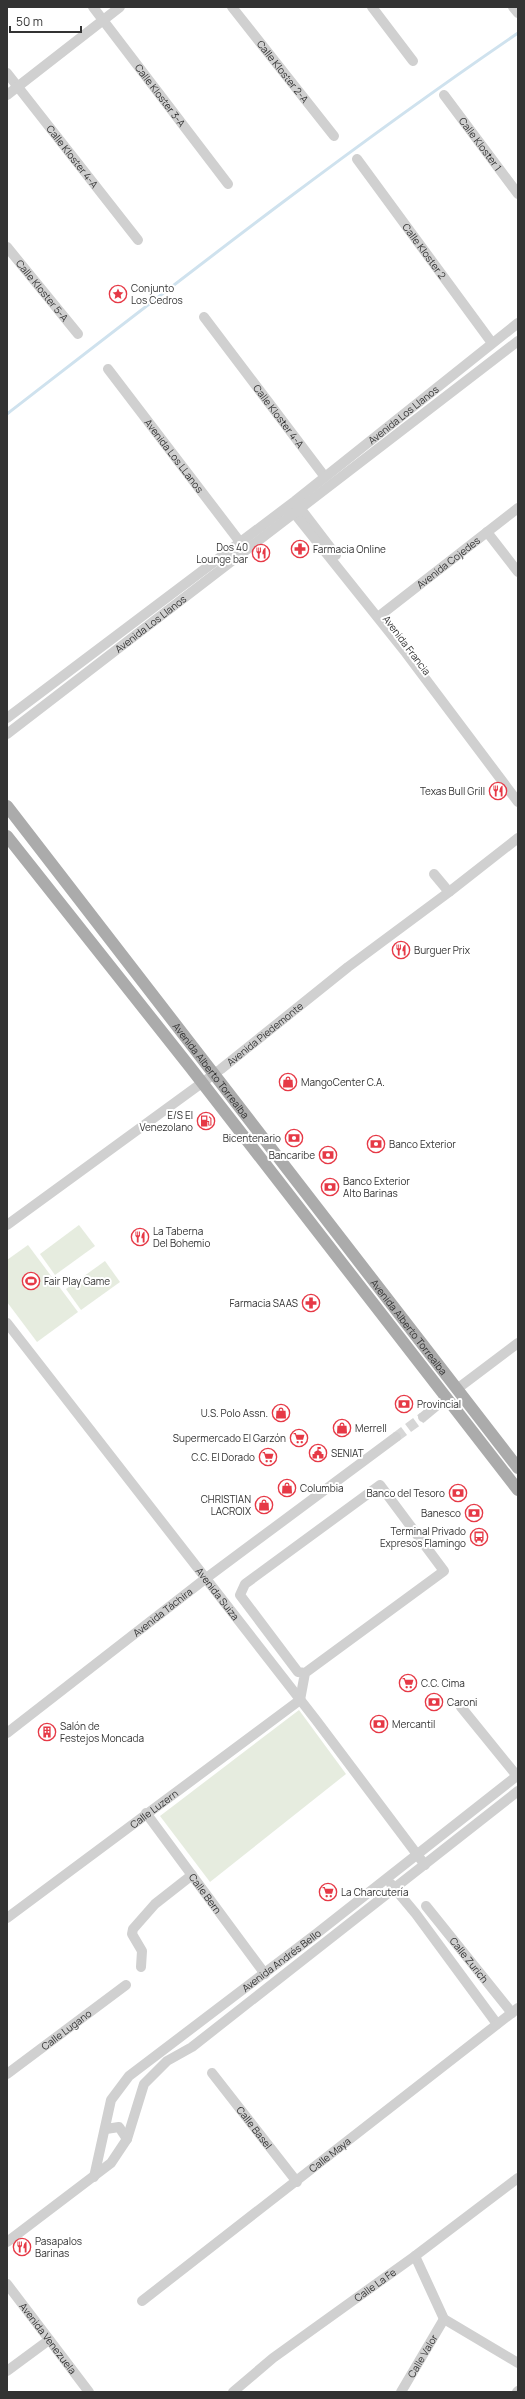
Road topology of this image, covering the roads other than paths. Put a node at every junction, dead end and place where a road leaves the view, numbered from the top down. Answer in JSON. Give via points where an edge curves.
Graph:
{"nodes":[{"id":1,"x":92,"y":7,"type":"edge"},
{"id":2,"x":120,"y":7,"type":"edge"},
{"id":3,"x":232,"y":7,"type":"edge"},
{"id":4,"x":372,"y":7,"type":"edge"},
{"id":5,"x":513,"y":7,"type":"edge"},
{"id":6,"x":518,"y":13,"type":"edge"},
{"id":7,"x":103,"y":20,"type":"junction"},
{"id":8,"x":413,"y":61,"type":"dead end"},
{"id":9,"x":7,"y":73,"type":"edge"},
{"id":10,"x":18,"y":87,"type":"junction"},
{"id":11,"x":7,"y":95,"type":"edge"},
{"id":12,"x":444,"y":95,"type":"dead end"},
{"id":13,"x":334,"y":136,"type":"dead end"},
{"id":14,"x":357,"y":159,"type":"dead end"},
{"id":15,"x":228,"y":184,"type":"dead end"},
{"id":16,"x":518,"y":194,"type":"edge"},
{"id":17,"x":138,"y":240,"type":"dead end"},
{"id":18,"x":7,"y":247,"type":"edge"},
{"id":19,"x":204,"y":317,"type":"dead end"},
{"id":20,"x":518,"y":323,"type":"edge"},
{"id":21,"x":78,"y":334,"type":"dead end"},
{"id":22,"x":518,"y":341,"type":"edge"},
{"id":23,"x":492,"y":343,"type":"junction"},
{"id":24,"x":108,"y":369,"type":"dead end"},
{"id":25,"x":325,"y":477,"type":"junction"},
{"id":26,"x":294,"y":507,"type":"junction"},
{"id":27,"x":518,"y":508,"type":"edge"},
{"id":28,"x":487,"y":532,"type":"junction"},
{"id":29,"x":240,"y":542,"type":"junction"},
{"id":30,"x":518,"y":572,"type":"edge"},
{"id":31,"x":380,"y":616,"type":"junction"},
{"id":32,"x":7,"y":718,"type":"edge"},
{"id":33,"x":7,"y":734,"type":"edge"},
{"id":34,"x":518,"y":790,"type":"edge"},
{"id":35,"x":518,"y":802,"type":"edge"},
{"id":36,"x":7,"y":806,"type":"edge"},
{"id":37,"x":7,"y":836,"type":"edge"},
{"id":38,"x":518,"y":838,"type":"edge"},
{"id":39,"x":434,"y":874,"type":"dead end"},
{"id":40,"x":449,"y":892,"type":"junction"},
{"id":41,"x":214,"y":1075,"type":"junction"},
{"id":42,"x":201,"y":1083,"type":"junction"},
{"id":43,"x":7,"y":1225,"type":"edge"},
{"id":44,"x":7,"y":1323,"type":"edge"},
{"id":45,"x":518,"y":1343,"type":"edge"},
{"id":46,"x":457,"y":1389,"type":"junction"},
{"id":47,"x":446,"y":1398,"type":"junction"},
{"id":48,"x":422,"y":1417,"type":"tunnel mouth"},
{"id":49,"x":396,"y":1437,"type":"tunnel mouth"},
{"id":50,"x":518,"y":1468,"type":"edge"},
{"id":51,"x":518,"y":1490,"type":"edge"},
{"id":52,"x":205,"y":1579,"type":"junction"},
{"id":53,"x":305,"y":1673,"type":"junction"},
{"id":54,"x":300,"y":1700,"type":"junction"},
{"id":55,"x":461,"y":1707,"type":"dead end"},
{"id":56,"x":7,"y":1733,"type":"edge"},
{"id":57,"x":517,"y":1776,"type":"edge"},
{"id":58,"x":518,"y":1791,"type":"edge"},
{"id":59,"x":146,"y":1813,"type":"junction"},
{"id":60,"x":417,"y":1855,"type":"junction"},
{"id":61,"x":425,"y":1865,"type":"junction"},
{"id":62,"x":192,"y":1875,"type":"junction"},
{"id":63,"x":386,"y":1879,"type":"junction"},
{"id":64,"x":395,"y":1888,"type":"junction"},
{"id":65,"x":426,"y":1906,"type":"dead end"},
{"id":66,"x":7,"y":1918,"type":"edge"},
{"id":67,"x":141,"y":1967,"type":"dead end"},
{"id":68,"x":265,"y":1974,"type":"junction"},
{"id":69,"x":126,"y":1985,"type":"dead end"},
{"id":70,"x":515,"y":2010,"type":"edge"},
{"id":71,"x":497,"y":2024,"type":"junction"},
{"id":72,"x":212,"y":2073,"type":"dead end"},
{"id":73,"x":7,"y":2074,"type":"edge"},
{"id":74,"x":106,"y":2129,"type":"junction"},
{"id":75,"x":128,"y":2139,"type":"junction"},
{"id":76,"x":103,"y":2142,"type":"junction"},
{"id":77,"x":118,"y":2152,"type":"junction"},
{"id":78,"x":94,"y":2177,"type":"junction"},
{"id":79,"x":518,"y":2178,"type":"edge"},
{"id":80,"x":297,"y":2182,"type":"junction"},
{"id":81,"x":7,"y":2242,"type":"edge"},
{"id":82,"x":415,"y":2256,"type":"junction"},
{"id":83,"x":7,"y":2284,"type":"edge"},
{"id":84,"x":142,"y":2301,"type":"dead end"},
{"id":85,"x":444,"y":2319,"type":"junction"},
{"id":86,"x":49,"y":2340,"type":"junction"},
{"id":87,"x":518,"y":2363,"type":"edge"},
{"id":88,"x":7,"y":2371,"type":"edge"},
{"id":89,"x":89,"y":2392,"type":"edge"},
{"id":90,"x":233,"y":2392,"type":"edge"},
{"id":91,"x":401,"y":2392,"type":"edge"}],
"edges":[{"from":1,"to":7,"type":"street","name":"Calle Kloster 3-A"},
{"from":2,"to":7,"type":"street"},
{"from":3,"to":13,"type":"street","name":"Calle Kloster 2-A"},
{"from":4,"to":8,"type":"street"},
{"from":5,"to":6,"type":"street"},
{"from":7,"to":10,"type":"street"},
{"from":7,"to":15,"type":"street","name":"Calle Kloster 3-A"},
{"from":9,"to":10,"type":"street","name":"Calle Kloster 4-A"},
{"from":10,"to":11,"type":"street"},
{"from":10,"to":17,"type":"street","name":"Calle Kloster 4-A"},
{"from":12,"to":16,"type":"street","name":"Calle Kloster 1"},
{"from":14,"to":23,"type":"street","name":"Calle Kloster 2"},
{"from":18,"to":21,"type":"street","name":"Calle Kloster 5-A"},
{"from":19,"to":25,"type":"street","name":"Calle Kloster 4-A"},
{"from":20,"to":23,"type":"street","name":"Avenida Los Llanos"},
{"from":22,"to":26,"type":"street","name":"Avenida Los Llanos"},
{"from":23,"to":25,"type":"street","name":"Avenida Los Llanos"},
{"from":24,"to":29,"type":"street","name":"Avenida Los LLanos"},
{"from":25,"to":26,"type":"street","name":"Avenida Los Llanos"},
{"from":26,"to":29,"type":"street","name":"Avenida Los Llanos"},
{"from":26,"to":31,"type":"street","name":"Avenida Francia"},
{"from":26,"to":33,"type":"street","name":"Avenida Los Llanos"},
{"from":27,"to":28,"type":"street","name":"Avenida Cojedes"},
{"from":28,"to":30,"type":"street"},
{"from":28,"to":31,"type":"street","name":"Avenida Cojedes"},
{"from":29,"to":32,"type":"street","name":"Avenida Los Llanos"},
{"from":31,"to":34,"type":"street","name":"Avenida Francia"},
{"from":31,"to":35,"type":"street","name":"Avenida Francia"},
{"from":36,"to":41,"type":"main road","name":"Avenida Alberto Torrealba"},
{"from":37,"to":42,"type":"main road","name":"Avenida Alberto Torrealba"},
{"from":38,"to":40,"type":"street","name":"Avenida Piedemonte"},
{"from":39,"to":40,"type":"street"},
{"from":40,"to":41,"type":"street","name":"Avenida Piedemonte","via":[[348,967]]},
{"from":41,"to":42,"type":"street","name":"Avenida Piedemonte"},
{"from":41,"to":46,"type":"main road","name":"Avenida Alberto Torrealba"},
{"from":42,"to":43,"type":"street","name":"Avenida Piedemonte"},
{"from":42,"to":47,"type":"main road","name":"Avenida Alberto Torrealba"},
{"from":44,"to":52,"type":"street","name":"Avenida Suiza"},
{"from":45,"to":46,"type":"street"},
{"from":46,"to":50,"type":"main road","name":"Avenida Alberto Torrealba"},
{"from":47,"to":48,"type":"street"},
{"from":47,"to":51,"type":"main road","name":"Avenida Alberto Torrealba"},
{"from":49,"to":52,"type":"street","name":"Avenida Táchira"},
{"from":52,"to":54,"type":"street","name":"Avenida Suiza"},
{"from":52,"to":56,"type":"street","name":"Avenida Táchira"},
{"from":53,"to":53,"type":"street","via":[[444,1571],[380,1485],[245,1584],[240,1595],[298,1672]]},
{"from":53,"to":54,"type":"street"},
{"from":54,"to":59,"type":"street","name":"Calle Luzern"},
{"from":54,"to":60,"type":"street","name":"Avenida Suiza"},
{"from":55,"to":57,"type":"street"},
{"from":57,"to":60,"type":"street","name":"Avenida Andrés Bello"},
{"from":58,"to":61,"type":"street","name":"Avenida Andrés Bello"},
{"from":59,"to":62,"type":"street","name":"Calle Bern"},
{"from":59,"to":66,"type":"street","name":"Calle Luzern"},
{"from":60,"to":61,"type":"street","name":"Avenida Suiza"},
{"from":60,"to":63,"type":"street","name":"Avenida Andrés Bello"},
{"from":61,"to":64,"type":"street","name":"Avenida Andrés Bello"},
{"from":62,"to":67,"type":"street","via":[[155,1904],[133,1929],[132,1934],[142,1951]]},
{"from":62,"to":68,"type":"street","name":"Calle Bern"},
{"from":63,"to":64,"type":"street","name":"Calle Zurich"},
{"from":63,"to":68,"type":"street","name":"Avenida Andrés Bello"},
{"from":64,"to":71,"type":"street","name":"Calle Zurich"},
{"from":64,"to":75,"type":"street","name":"Avenida Andrés Bello","via":[[192,2047],[154,2071],[140,2091]]},
{"from":65,"to":70,"type":"street","name":"Calle Zurich"},
{"from":68,"to":74,"type":"street","name":"Avenida Andrés Bello","via":[[129,2076],[111,2100]]},
{"from":69,"to":73,"type":"street","name":"Calle Lugano"},
{"from":70,"to":71,"type":"street","name":"Calle Maya"},
{"from":71,"to":80,"type":"street","name":"Calle Maya"},
{"from":72,"to":80,"type":"street","name":"Calle Basel"},
{"from":74,"to":75,"type":"street","via":[[119,2127]]},
{"from":74,"to":76,"type":"street","name":"Avenida Andrés Bello"},
{"from":75,"to":77,"type":"street","name":"Avenida Andrés Bello"},
{"from":76,"to":77,"type":"street","via":[[110,2150]]},
{"from":76,"to":78,"type":"street","name":"Avenida Andrés Bello"},
{"from":77,"to":78,"type":"street","name":"Avenida Andrés Bello","via":[[111,2163]]},
{"from":78,"to":81,"type":"street","name":"Avenida Andrés Bello"},
{"from":79,"to":82,"type":"street","name":"Calle La Fe"},
{"from":80,"to":84,"type":"street","name":"Calle Maya"},
{"from":82,"to":85,"type":"street"},
{"from":82,"to":90,"type":"street","name":"Calle La Fe","via":[[273,2358]]},
{"from":83,"to":86,"type":"street","name":"Avenida Venezuela"},
{"from":85,"to":87,"type":"street"},
{"from":85,"to":91,"type":"street","name":"Calle Valor"},
{"from":86,"to":88,"type":"street"},
{"from":86,"to":89,"type":"street","name":"Avenida Venezuela"}]}
